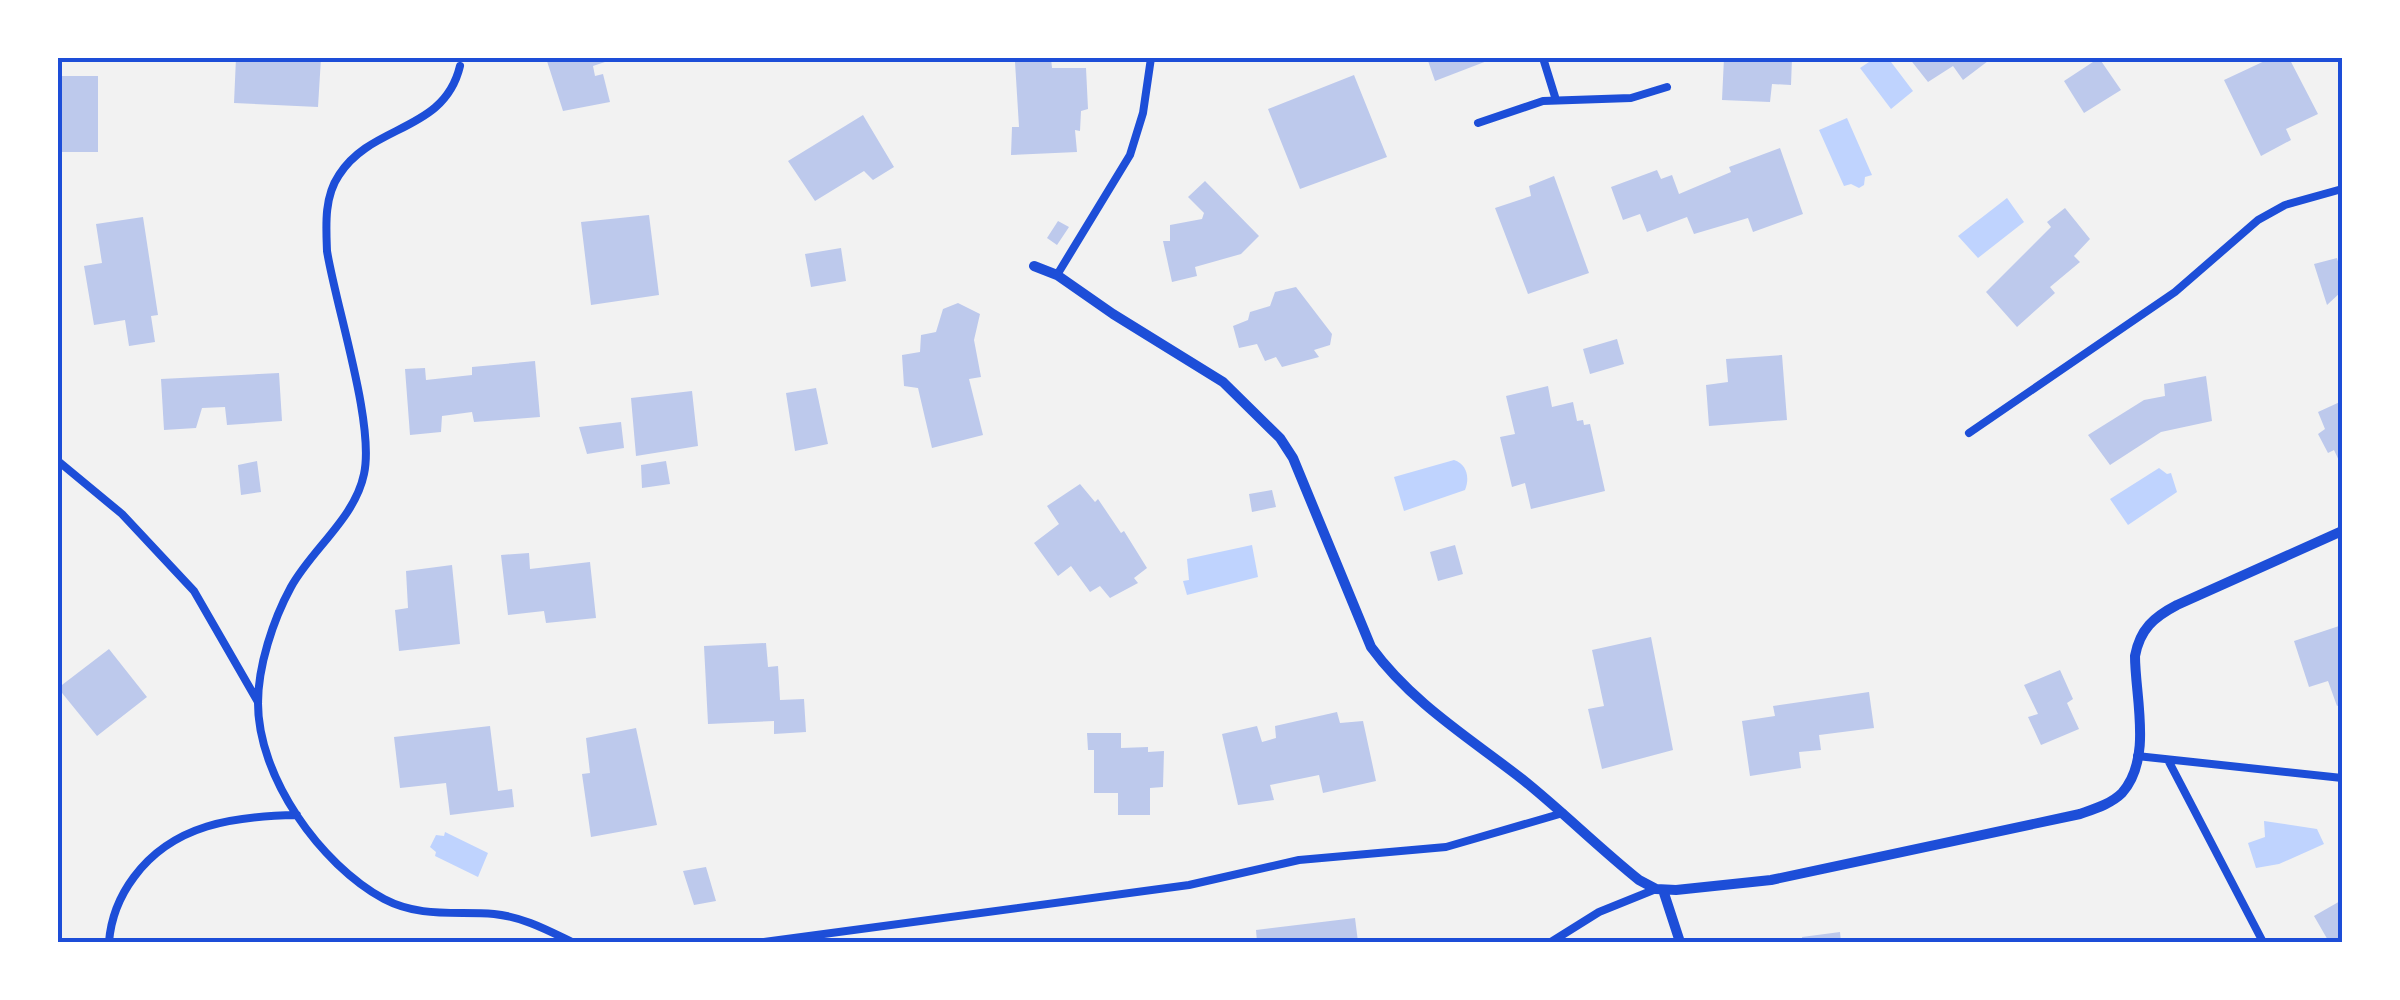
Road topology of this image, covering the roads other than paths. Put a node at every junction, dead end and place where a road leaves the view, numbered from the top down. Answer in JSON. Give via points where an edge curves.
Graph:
{"nodes":[{"id":1,"x":1150,"y":58,"type":"edge"},
{"id":2,"x":1543,"y":58,"type":"edge"},
{"id":3,"x":460,"y":66,"type":"dead end"},
{"id":4,"x":1667,"y":88,"type":"dead end"},
{"id":5,"x":1556,"y":100,"type":"junction"},
{"id":6,"x":1478,"y":123,"type":"dead end"},
{"id":7,"x":2342,"y":189,"type":"edge"},
{"id":8,"x":1034,"y":266,"type":"dead end"},
{"id":9,"x":1057,"y":275,"type":"junction"},
{"id":10,"x":1969,"y":433,"type":"dead end"},
{"id":11,"x":58,"y":462,"type":"edge"},
{"id":12,"x":2342,"y":531,"type":"edge"},
{"id":13,"x":258,"y":702,"type":"junction"},
{"id":14,"x":2138,"y":756,"type":"junction"},
{"id":15,"x":2168,"y":760,"type":"junction"},
{"id":16,"x":2342,"y":778,"type":"edge"},
{"id":17,"x":1563,"y":813,"type":"junction"},
{"id":18,"x":297,"y":814,"type":"junction"},
{"id":19,"x":1660,"y":890,"type":"junction"},
{"id":20,"x":109,"y":942,"type":"edge"},
{"id":21,"x":572,"y":942,"type":"edge"},
{"id":22,"x":764,"y":942,"type":"edge"},
{"id":23,"x":1552,"y":942,"type":"edge"},
{"id":24,"x":1680,"y":942,"type":"edge"},
{"id":25,"x":2263,"y":942,"type":"edge"}],
"edges":[{"from":1,"to":9,"type":"lane","via":[[1130,154]]},
{"from":2,"to":5,"type":"lane"},
{"from":3,"to":13,"type":"lane","via":[[448,98],[354,159],[330,196],[328,251],[364,427],[364,476],[291,588],[273,630]]},
{"from":4,"to":5,"type":"lane","via":[[1631,98]]},
{"from":5,"to":6,"type":"lane"},
{"from":7,"to":10,"type":"lane","via":[[2258,220],[2175,292]]},
{"from":8,"to":9,"type":"street"},
{"from":9,"to":17,"type":"street","via":[[1224,382],[1264,420],[1293,458],[1371,647],[1389,672]]},
{"from":11,"to":13,"type":"lane","via":[[122,514],[194,591]]},
{"from":12,"to":14,"type":"street","via":[[2152,620],[2136,656]]},
{"from":13,"to":18,"type":"lane","via":[[269,757]]},
{"from":14,"to":15,"type":"lane"},
{"from":14,"to":19,"type":"street","via":[[2122,792],[2080,814],[1807,874]]},
{"from":15,"to":16,"type":"lane"},
{"from":15,"to":25,"type":"lane"},
{"from":17,"to":19,"type":"street","via":[[1639,880]]},
{"from":17,"to":22,"type":"lane","via":[[1446,847],[1300,860],[1189,885]]},
{"from":18,"to":20,"type":"lane","via":[[206,825],[160,847],[125,890]]},
{"from":18,"to":21,"type":"lane","via":[[344,872],[397,905],[436,914],[508,916]]},
{"from":19,"to":23,"type":"lane","via":[[1599,912]]},
{"from":19,"to":24,"type":"street"}]}
